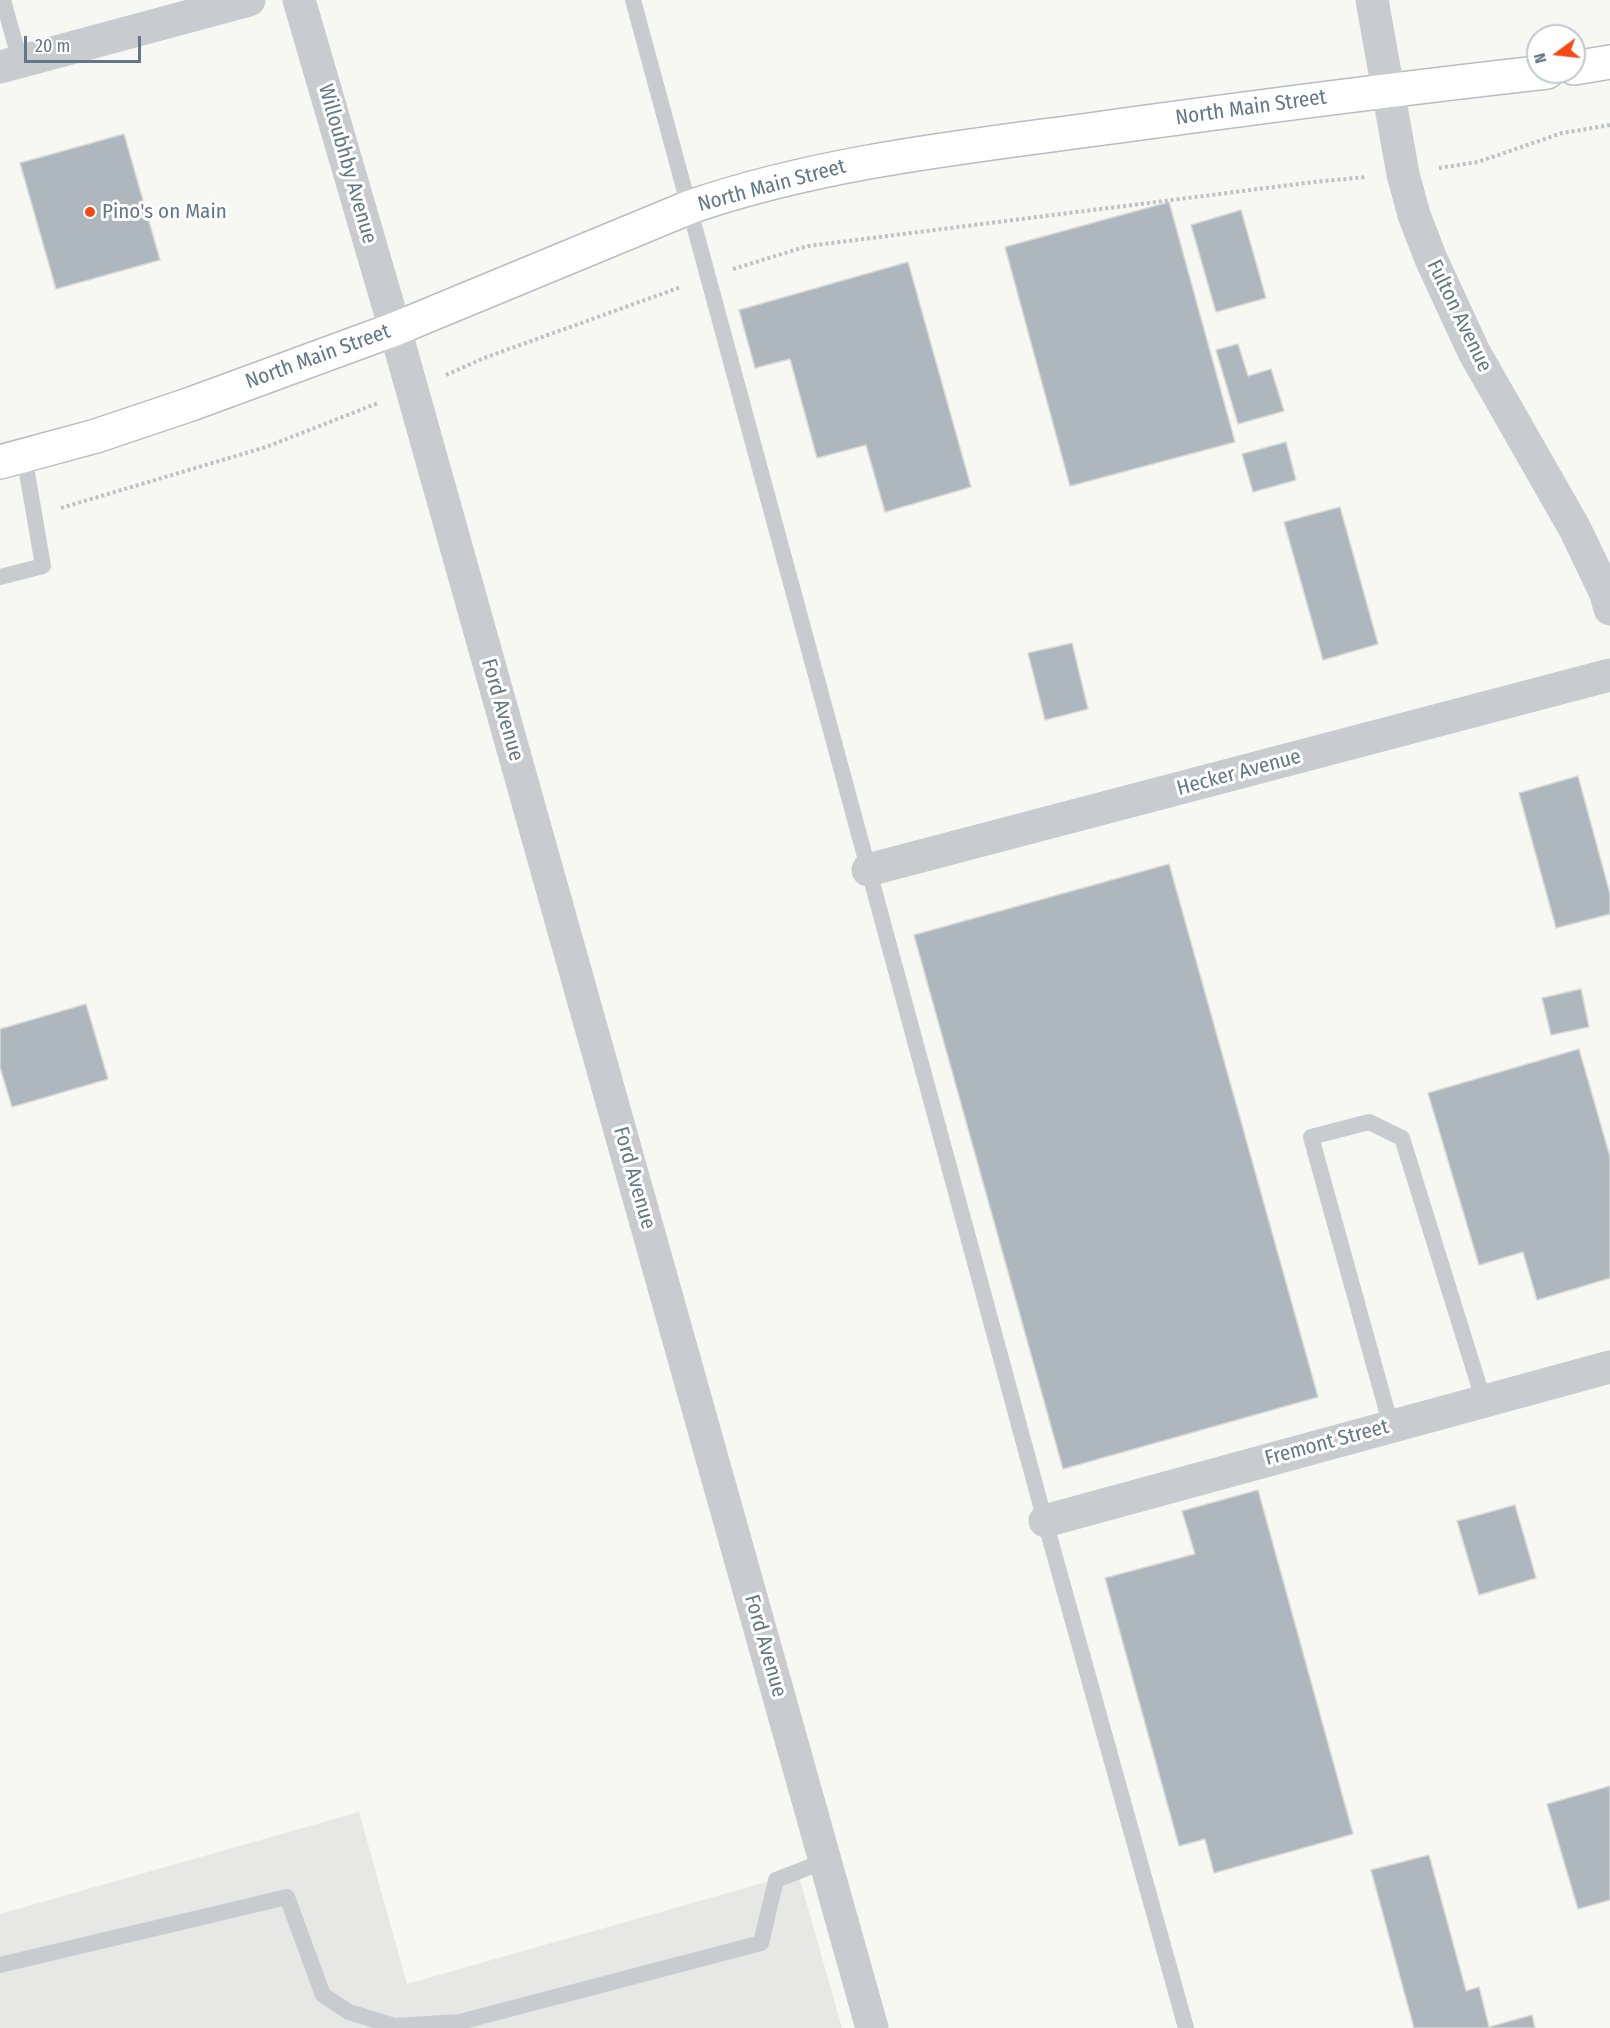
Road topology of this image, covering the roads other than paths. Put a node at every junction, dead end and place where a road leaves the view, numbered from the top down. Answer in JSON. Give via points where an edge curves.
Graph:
{"nodes":[{"id":1,"x":3,"y":0,"type":"edge"},
{"id":2,"x":249,"y":0,"type":"edge"},
{"id":3,"x":299,"y":0,"type":"edge"},
{"id":4,"x":633,"y":0,"type":"edge"},
{"id":5,"x":1372,"y":0,"type":"edge"},
{"id":6,"x":1610,"y":62,"type":"edge"},
{"id":7,"x":10,"y":64,"type":"edge"},
{"id":8,"x":1586,"y":66,"type":"edge"},
{"id":9,"x":1526,"y":74,"type":"edge"},
{"id":10,"x":1386,"y":90,"type":"junction"},
{"id":11,"x":690,"y":207,"type":"junction"},
{"id":12,"x":395,"y":329,"type":"junction"},
{"id":13,"x":12,"y":458,"type":"edge"},
{"id":14,"x":0,"y":577,"type":"edge"},
{"id":15,"x":1610,"y":609,"type":"edge"},
{"id":16,"x":1610,"y":675,"type":"edge"},
{"id":17,"x":868,"y":870,"type":"junction"},
{"id":18,"x":1610,"y":1367,"type":"edge"},
{"id":19,"x":1484,"y":1402,"type":"junction"},
{"id":20,"x":1391,"y":1426,"type":"junction"},
{"id":21,"x":1045,"y":1521,"type":"junction"},
{"id":22,"x":825,"y":1861,"type":"junction"},
{"id":23,"x":0,"y":1965,"type":"edge"},
{"id":24,"x":872,"y":2028,"type":"edge"},
{"id":25,"x":1186,"y":2028,"type":"edge"}],
"edges":[{"from":1,"to":7,"type":"lane"},
{"from":2,"to":7,"type":"street"},
{"from":3,"to":12,"type":"street","name":"Willoubhby Avenue"},
{"from":4,"to":11,"type":"lane"},
{"from":5,"to":10,"type":"street","name":"Fulton Avenue"},
{"from":6,"to":8,"type":"main road"},
{"from":9,"to":10,"type":"main road","name":"North Main Street"},
{"from":10,"to":11,"type":"main road","name":"North Main Street","via":[[870,161],[736,191]]},
{"from":10,"to":15,"type":"street","name":"Fulton Avenue","via":[[1414,215],[1449,302],[1575,529]]},
{"from":11,"to":12,"type":"main road","name":"North Main Street"},
{"from":11,"to":17,"type":"lane"},
{"from":12,"to":13,"type":"main road","name":"North Main Street","via":[[96,436]]},
{"from":12,"to":22,"type":"street","name":"Ford Avenue"},
{"from":13,"to":14,"type":"lane","via":[[35,516],[43,566]]},
{"from":16,"to":17,"type":"street","name":"Hecker Avenue"},
{"from":17,"to":21,"type":"lane"},
{"from":18,"to":19,"type":"street","name":"Fremont Street"},
{"from":19,"to":20,"type":"street","name":"Fremont Street"},
{"from":19,"to":20,"type":"lane","via":[[1402,1138],[1368,1122],[1311,1137]]},
{"from":20,"to":21,"type":"street","name":"Fremont Street"},
{"from":21,"to":25,"type":"lane"},
{"from":22,"to":23,"type":"lane","via":[[776,1880],[761,1942],[460,2022],[394,2026],[349,2012],[323,1995],[287,1897]]},
{"from":22,"to":24,"type":"street","name":"Ford Avenue"}]}
